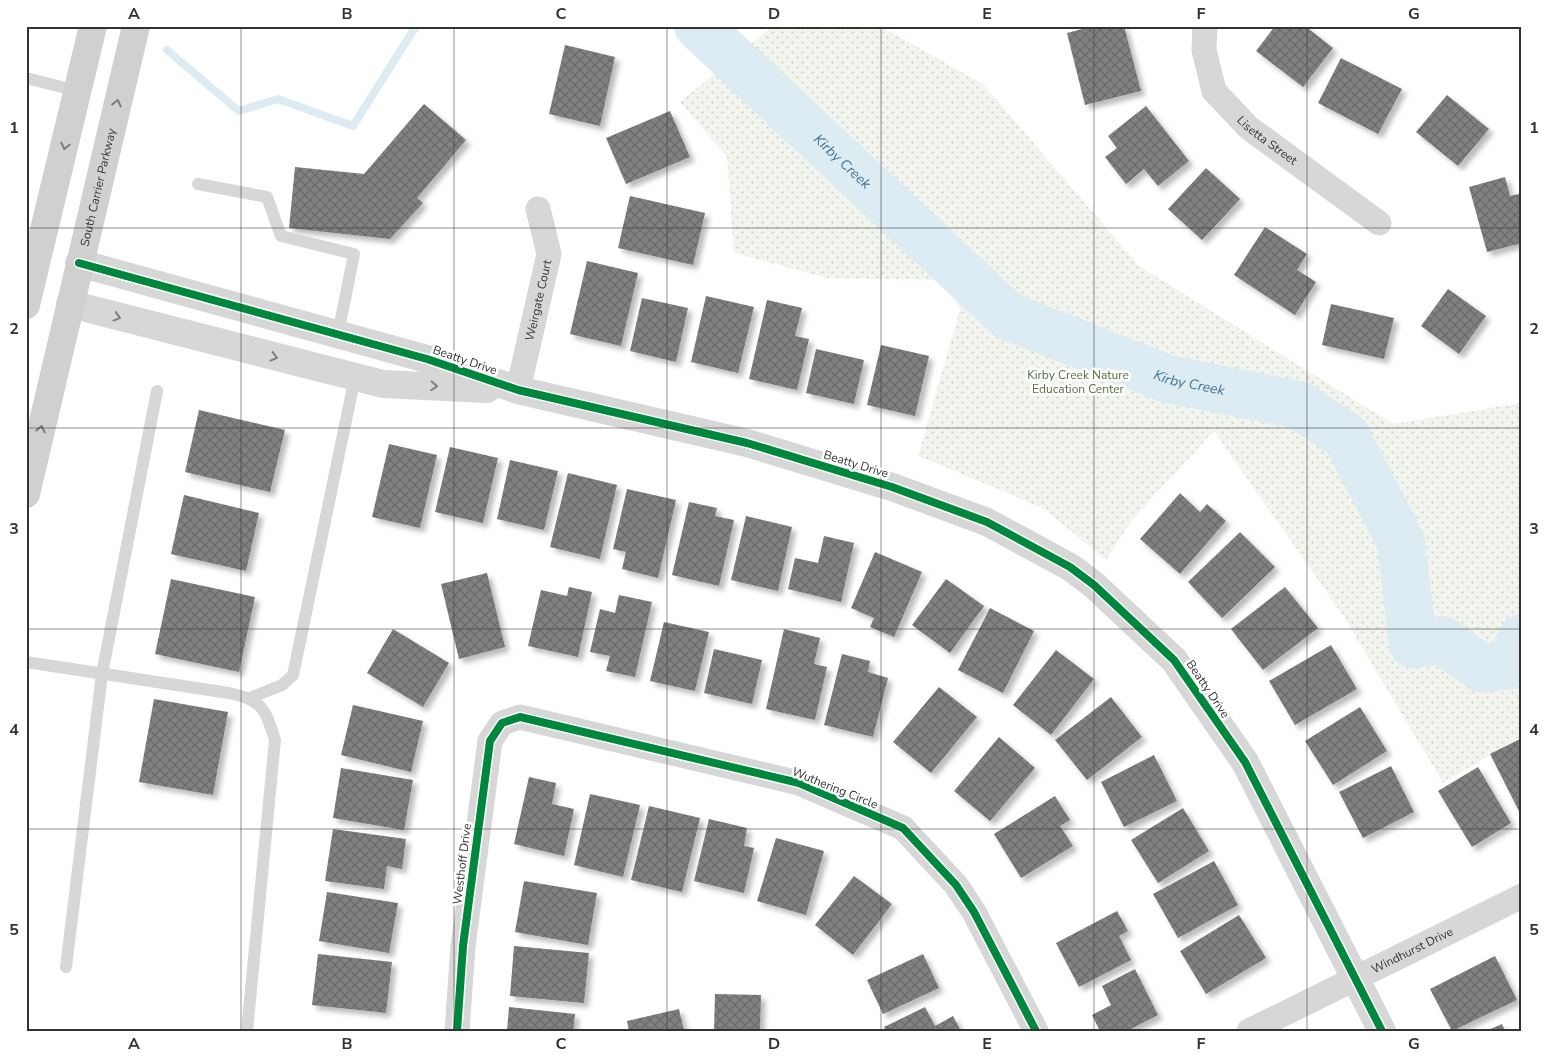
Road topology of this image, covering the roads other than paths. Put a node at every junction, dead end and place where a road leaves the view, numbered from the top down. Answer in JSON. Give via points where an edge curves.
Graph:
{"nodes":[{"id":1,"x":93,"y":26,"type":"edge"},
{"id":2,"x":136,"y":26,"type":"edge"},
{"id":3,"x":1205,"y":26,"type":"edge"},
{"id":4,"x":26,"y":78,"type":"edge"},
{"id":5,"x":78,"y":91,"type":"junction"},
{"id":6,"x":198,"y":184,"type":"dead end"},
{"id":7,"x":538,"y":209,"type":"dead end"},
{"id":8,"x":1379,"y":223,"type":"dead end"},
{"id":9,"x":33,"y":253,"type":"edge"},
{"id":10,"x":79,"y":263,"type":"junction"},
{"id":11,"x":27,"y":298,"type":"edge"},
{"id":12,"x":70,"y":304,"type":"junction"},
{"id":13,"x":338,"y":334,"type":"junction"},
{"id":14,"x":355,"y":377,"type":"junction"},
{"id":15,"x":518,"y":390,"type":"junction"},
{"id":16,"x":157,"y":391,"type":"dead end"},
{"id":17,"x":26,"y":494,"type":"edge"},
{"id":18,"x":26,"y":662,"type":"edge"},
{"id":19,"x":102,"y":674,"type":"junction"},
{"id":20,"x":250,"y":698,"type":"junction"},
{"id":21,"x":520,"y":717,"type":"joint"},
{"id":22,"x":1522,"y":896,"type":"edge"},
{"id":23,"x":66,"y":967,"type":"dead end"},
{"id":24,"x":1355,"y":978,"type":"junction"},
{"id":25,"x":247,"y":1031,"type":"edge"},
{"id":26,"x":457,"y":1031,"type":"edge"},
{"id":27,"x":1036,"y":1031,"type":"edge"},
{"id":28,"x":1248,"y":1031,"type":"edge"},
{"id":29,"x":1382,"y":1031,"type":"edge"}],
"edges":[{"from":1,"to":5,"type":"main road"},
{"from":10,"to":2,"type":"main road","name":"South Carrier Parkway","one_way":true},
{"from":3,"to":8,"type":"street","name":"Lisetta Street","via":[[1204,50],[1214,91],[1249,128]]},
{"from":4,"to":5,"type":"lane"},
{"from":5,"to":9,"type":"main road","one_way":true},
{"from":6,"to":13,"type":"lane","via":[[267,197],[281,236],[354,254]]},
{"from":7,"to":15,"type":"street","name":"Weirgate Court","via":[[549,254]]},
{"from":9,"to":10,"type":"main road"},
{"from":9,"to":11,"type":"main road"},
{"from":10,"to":12,"type":"main road","name":"South Carrier Parkway"},
{"from":10,"to":13,"type":"street","name":"Beatty Drive"},
{"from":11,"to":12,"type":"main road"},
{"from":12,"to":14,"type":"street","name":"Beatty Drive","one_way":true},
{"from":17,"to":12,"type":"main road","name":"South Carrier Parkway","one_way":true},
{"from":13,"to":15,"type":"street","name":"Beatty Drive","via":[[427,358]]},
{"from":14,"to":15,"type":"street","name":"Beatty Drive","one_way":true,"via":[[383,384]]},
{"from":14,"to":20,"type":"lane","via":[[293,675],[282,685]]},
{"from":15,"to":24,"type":"street","name":"Beatty Drive","via":[[747,442],[892,487],[987,522],[1070,567],[1094,585],[1174,660],[1245,762]]},
{"from":16,"to":19,"type":"lane"},
{"from":18,"to":19,"type":"lane"},
{"from":19,"to":20,"type":"lane"},
{"from":19,"to":23,"type":"lane"},
{"from":20,"to":25,"type":"lane","via":[[263,708],[275,740]]},
{"from":21,"to":26,"type":"street","name":"Westhoff Drive","via":[[502,723],[490,741],[463,946]]},
{"from":21,"to":27,"type":"street","name":"Wuthering Circle","via":[[799,783],[903,828],[956,885]]},
{"from":22,"to":24,"type":"street","name":"Windhurst Drive"},
{"from":24,"to":28,"type":"street","name":"Windhurst Drive"},
{"from":24,"to":29,"type":"street","name":"Beatty Drive"}]}
